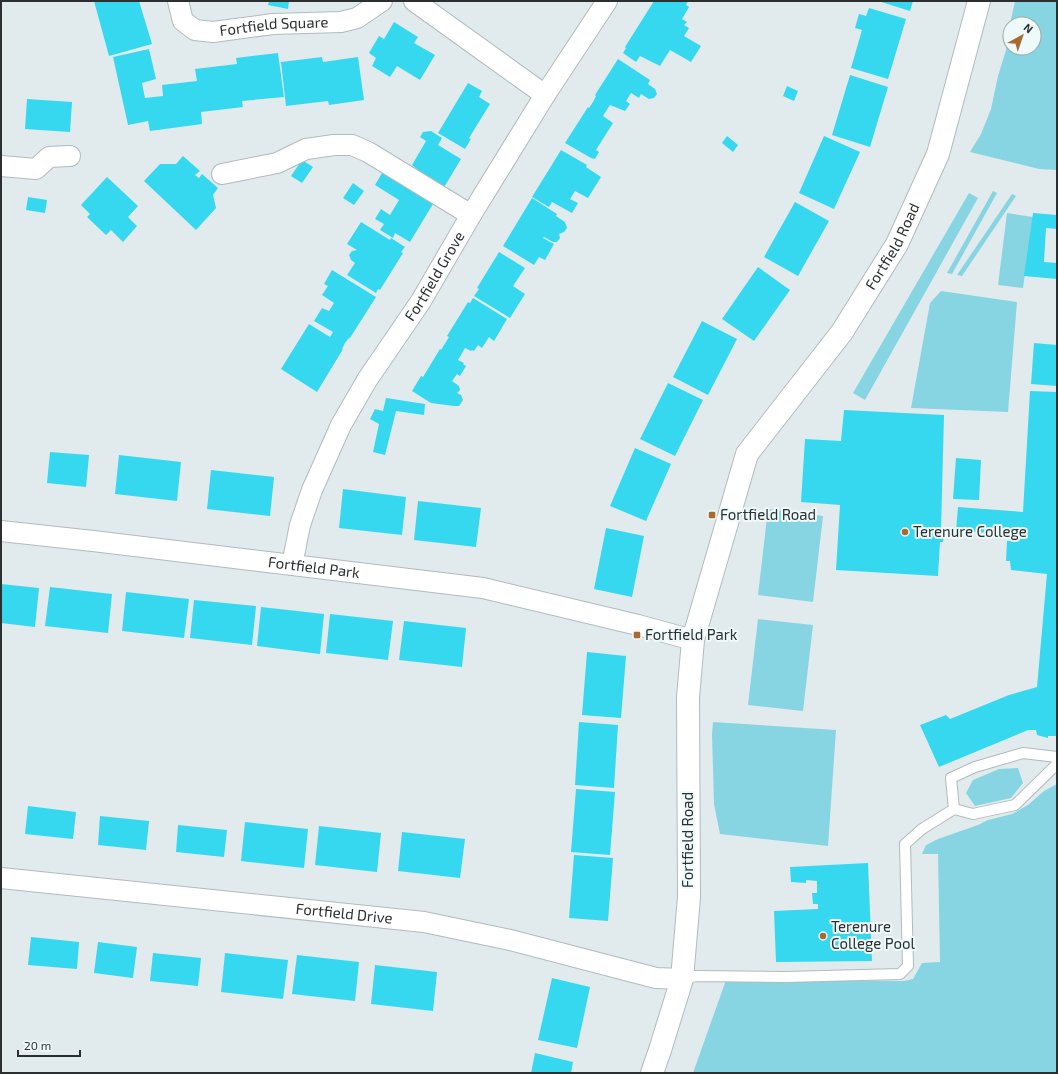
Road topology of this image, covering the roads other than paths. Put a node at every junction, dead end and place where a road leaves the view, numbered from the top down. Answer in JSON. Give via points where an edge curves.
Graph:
{"nodes":[{"id":1,"x":178,"y":1,"type":"edge"},
{"id":2,"x":382,"y":1,"type":"edge"},
{"id":3,"x":414,"y":1,"type":"edge"},
{"id":4,"x":607,"y":1,"type":"edge"},
{"id":5,"x":979,"y":1,"type":"edge"},
{"id":6,"x":545,"y":95,"type":"junction"},
{"id":7,"x":70,"y":156,"type":"dead end"},
{"id":8,"x":1,"y":166,"type":"edge"},
{"id":9,"x":222,"y":174,"type":"dead end"},
{"id":10,"x":471,"y":215,"type":"junction"},
{"id":11,"x":1,"y":531,"type":"edge"},
{"id":12,"x":292,"y":565,"type":"junction"},
{"id":13,"x":693,"y":640,"type":"junction"},
{"id":14,"x":1057,"y":757,"type":"edge"},
{"id":15,"x":1057,"y":764,"type":"edge"},
{"id":16,"x":954,"y":809,"type":"junction"},
{"id":17,"x":1,"y":878,"type":"edge"},
{"id":18,"x":682,"y":979,"type":"junction"},
{"id":19,"x":652,"y":1073,"type":"edge"}],
"edges":[{"from":1,"to":2,"type":"street","name":"Fortfield Square","via":[[183,21],[195,30],[212,32],[274,24],[341,22],[357,18]]},
{"from":3,"to":6,"type":"street"},
{"from":4,"to":6,"type":"street","name":"Fortfield Grove"},
{"from":5,"to":13,"type":"street","name":"Fortfield Road","via":[[938,154],[897,244],[842,332],[747,454]]},
{"from":6,"to":10,"type":"street","name":"Fortfield Grove"},
{"from":7,"to":8,"type":"street","via":[[49,156],[36,169]]},
{"from":9,"to":10,"type":"street","via":[[277,163],[306,149],[352,145],[368,152]]},
{"from":10,"to":12,"type":"street","name":"Fortfield Grove","via":[[421,301],[367,380],[341,425],[312,490],[300,526]]},
{"from":11,"to":12,"type":"street","name":"Fortfield Park"},
{"from":12,"to":13,"type":"street","name":"Fortfield Park","via":[[484,588]]},
{"from":13,"to":18,"type":"street","name":"Fortfield Road","via":[[688,697],[689,897]]},
{"from":14,"to":16,"type":"lane","via":[[1023,753],[975,767],[951,778]]},
{"from":15,"to":16,"type":"lane","via":[[1015,805],[974,814]]},
{"from":16,"to":18,"type":"lane","via":[[922,829],[905,844],[908,966],[900,974],[696,976]]},
{"from":17,"to":18,"type":"street","name":"Fortfield Drive","via":[[424,922],[510,940],[656,978]]},
{"from":18,"to":19,"type":"street","name":"Fortfield Road"}]}
